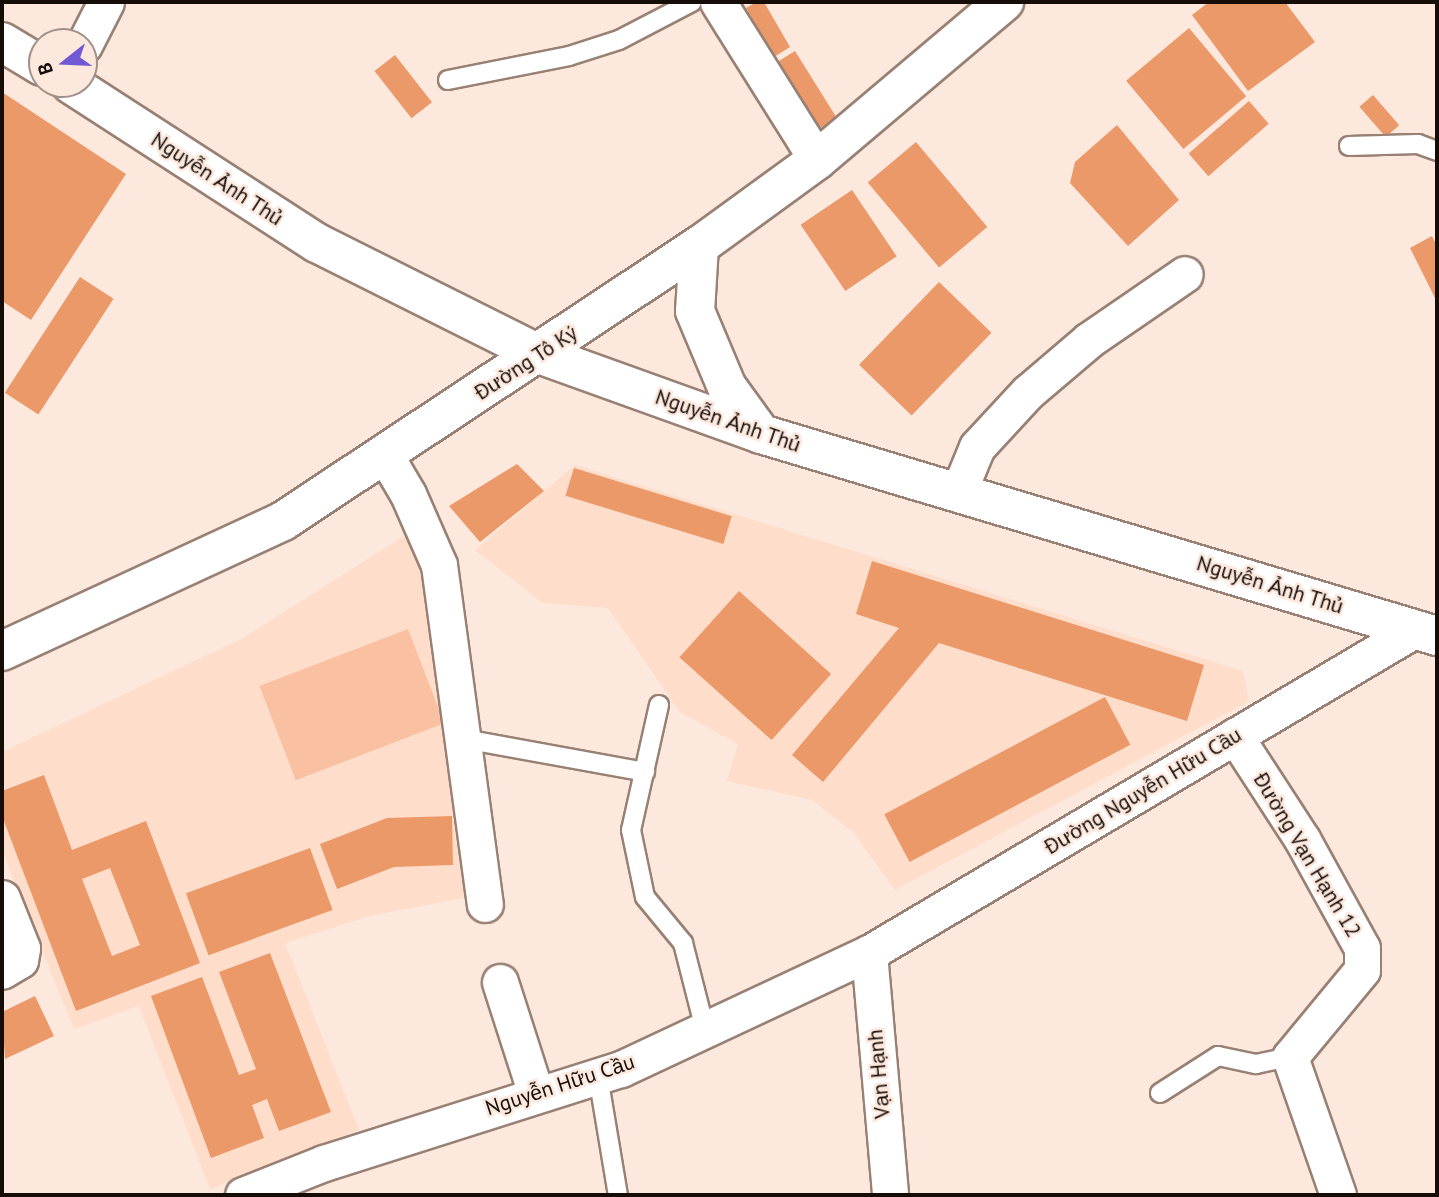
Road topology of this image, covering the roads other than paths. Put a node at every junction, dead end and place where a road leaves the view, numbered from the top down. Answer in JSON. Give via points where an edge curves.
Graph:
{"nodes":[{"id":1,"x":106,"y":2,"type":"edge"},
{"id":2,"x":692,"y":2,"type":"edge"},
{"id":3,"x":718,"y":2,"type":"edge"},
{"id":4,"x":1004,"y":2,"type":"edge"},
{"id":5,"x":93,"y":28,"type":"edge"},
{"id":6,"x":2,"y":42,"type":"edge"},
{"id":7,"x":28,"y":58,"type":"edge"},
{"id":8,"x":448,"y":80,"type":"dead end"},
{"id":9,"x":93,"y":98,"type":"edge"},
{"id":10,"x":1349,"y":146,"type":"dead end"},
{"id":11,"x":1437,"y":151,"type":"edge"},
{"id":12,"x":817,"y":160,"type":"junction"},
{"id":13,"x":699,"y":246,"type":"junction"},
{"id":14,"x":1185,"y":274,"type":"dead end"},
{"id":15,"x":539,"y":354,"type":"junction"},
{"id":16,"x":761,"y":434,"type":"junction"},
{"id":17,"x":385,"y":455,"type":"junction"},
{"id":18,"x":958,"y":492,"type":"junction"},
{"id":19,"x":1427,"y":632,"type":"edge"},
{"id":20,"x":2,"y":652,"type":"edge"},
{"id":21,"x":659,"y":705,"type":"dead end"},
{"id":22,"x":1235,"y":736,"type":"junction"},
{"id":23,"x":464,"y":739,"type":"junction"},
{"id":24,"x":645,"y":772,"type":"junction"},
{"id":25,"x":2,"y":898,"type":"edge"},
{"id":26,"x":485,"y":904,"type":"dead end"},
{"id":27,"x":869,"y":953,"type":"junction"},
{"id":28,"x":2,"y":971,"type":"edge"},
{"id":29,"x":500,"y":982,"type":"dead end"},
{"id":30,"x":705,"y":1029,"type":"junction"},
{"id":31,"x":1290,"y":1057,"type":"junction"},
{"id":32,"x":598,"y":1076,"type":"junction"},
{"id":33,"x":1160,"y":1093,"type":"dead end"},
{"id":34,"x":536,"y":1094,"type":"junction"},
{"id":35,"x":243,"y":1195,"type":"edge"},
{"id":36,"x":618,"y":1195,"type":"edge"},
{"id":37,"x":890,"y":1195,"type":"edge"},
{"id":38,"x":1338,"y":1195,"type":"edge"}],
"edges":[{"from":1,"to":5,"type":"street"},
{"from":2,"to":8,"type":"lane","via":[[619,40],[569,56]]},
{"from":3,"to":12,"type":"street"},
{"from":4,"to":12,"type":"main road","name":"Đường Tô Ký"},
{"from":6,"to":7,"type":"main road"},
{"from":9,"to":15,"type":"main road","name":"Nguyễn Ảnh Thủ","via":[[317,243]]},
{"from":10,"to":11,"type":"lane","via":[[1418,144]]},
{"from":12,"to":13,"type":"main road","name":"Đường Tô Ký"},
{"from":13,"to":15,"type":"main road","name":"Đường Tô Ký"},
{"from":13,"to":16,"type":"main road","via":[[695,311],[727,387]]},
{"from":14,"to":18,"type":"street","via":[[1089,340],[1028,392],[977,447]]},
{"from":15,"to":16,"type":"main road","name":"Nguyễn Ảnh Thủ"},
{"from":15,"to":17,"type":"main road","name":"Đường Tô Ký"},
{"from":16,"to":18,"type":"main road","name":"Nguyễn Ảnh Thủ"},
{"from":17,"to":20,"type":"main road","name":"Đường Tô Ký","via":[[283,521]]},
{"from":17,"to":23,"type":"street","via":[[439,565]]},
{"from":18,"to":19,"type":"main road","name":"Nguyễn Ảnh Thủ"},
{"from":19,"to":22,"type":"street","name":"Đường Nguyễn Hữu Cầu"},
{"from":21,"to":24,"type":"lane"},
{"from":22,"to":27,"type":"street","name":"Đường Nguyễn Hữu Cầu"},
{"from":22,"to":31,"type":"street","name":"Đường Vạn Hạnh 12","via":[[1302,839],[1362,948],[1362,970]]},
{"from":23,"to":24,"type":"lane"},
{"from":23,"to":26,"type":"street"},
{"from":24,"to":30,"type":"lane","via":[[631,830],[645,897],[683,943]]},
{"from":25,"to":28,"type":"street","via":[[22,948],[20,960]]},
{"from":27,"to":30,"type":"street","name":"Nguyễn Hữu Cầu"},
{"from":27,"to":37,"type":"street","name":"Vạn Hạnh"},
{"from":29,"to":34,"type":"street"},
{"from":30,"to":32,"type":"street","name":"Nguyễn Hữu Cầu"},
{"from":31,"to":33,"type":"lane","via":[[1256,1064],[1218,1056]]},
{"from":31,"to":38,"type":"street"},
{"from":32,"to":34,"type":"street","name":"Nguyễn Hữu Cầu"},
{"from":32,"to":36,"type":"lane"},
{"from":34,"to":35,"type":"street","name":"Nguyễn Hữu Cầu","via":[[324,1163]]}]}
